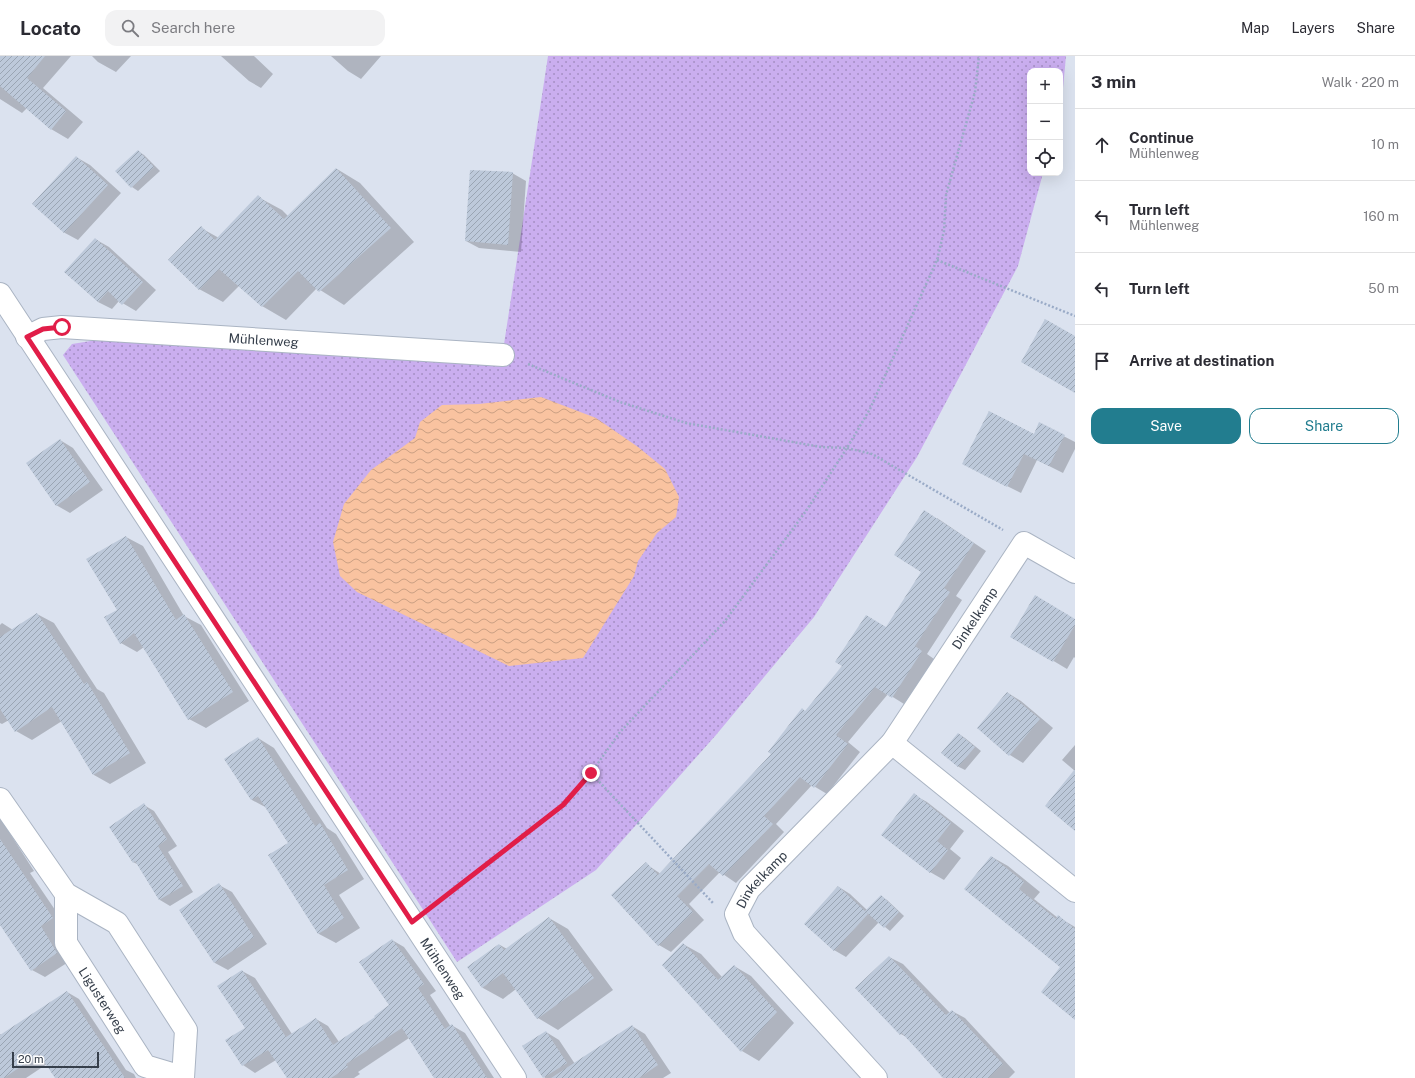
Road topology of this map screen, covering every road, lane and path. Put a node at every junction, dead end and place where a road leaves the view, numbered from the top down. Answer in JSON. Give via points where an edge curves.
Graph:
{"nodes":[{"id":1,"x":979,"y":56,"type":"edge"},
{"id":2,"x":937,"y":260,"type":"junction"},
{"id":3,"x":0,"y":294,"type":"edge"},
{"id":4,"x":1075,"y":316,"type":"edge"},
{"id":5,"x":27,"y":337,"type":"junction"},
{"id":6,"x":503,"y":354,"type":"joint"},
{"id":7,"x":847,"y":448,"type":"junction"},
{"id":8,"x":1024,"y":542,"type":"junction"},
{"id":9,"x":1075,"y":572,"type":"edge"},
{"id":10,"x":892,"y":743,"type":"junction"},
{"id":11,"x":591,"y":773,"type":"junction"},
{"id":12,"x":0,"y":799,"type":"edge"},
{"id":13,"x":1075,"y":891,"type":"edge"},
{"id":14,"x":66,"y":894,"type":"junction"},
{"id":15,"x":736,"y":914,"type":"junction"},
{"id":16,"x":412,"y":922,"type":"junction"},
{"id":17,"x":182,"y":1077,"type":"edge"},
{"id":18,"x":515,"y":1078,"type":"edge"},
{"id":19,"x":876,"y":1078,"type":"edge"}],
"edges":[{"from":1,"to":2,"type":"path","via":[[975,92],[946,195],[944,231]]},
{"from":2,"to":4,"type":"path"},
{"from":2,"to":7,"type":"path","via":[[870,409]]},
{"from":3,"to":5,"type":"street","name":"Mühlenweg"},
{"from":5,"to":6,"type":"street","name":"Mühlenweg","via":[[43,329],[62,327]]},
{"from":5,"to":16,"type":"street","name":"Mühlenweg"},
{"from":6,"to":7,"type":"path","via":[[620,402],[686,423],[821,447]]},
{"from":7,"to":8,"type":"path","via":[[872,454]]},
{"from":7,"to":11,"type":"path","via":[[806,511],[725,621],[620,732]]},
{"from":8,"to":9,"type":"street"},
{"from":8,"to":10,"type":"street","name":"Dinkelkamp"},
{"from":10,"to":13,"type":"street"},
{"from":10,"to":15,"type":"street","name":"Dinkelkamp","via":[[749,888]]},
{"from":11,"to":15,"type":"path","via":[[717,907]]},
{"from":11,"to":16,"type":"path","via":[[563,805]]},
{"from":12,"to":14,"type":"street","name":"Ligusterweg"},
{"from":14,"to":17,"type":"street","name":"Ligusterweg","via":[[116,923],[186,1030]]},
{"from":14,"to":17,"type":"street","name":"Ligusterweg","via":[[66,944],[145,1066]]},
{"from":15,"to":19,"type":"street","name":"Dinkelkamp","via":[[744,933]]},
{"from":16,"to":18,"type":"street","name":"Mühlenweg"}]}
